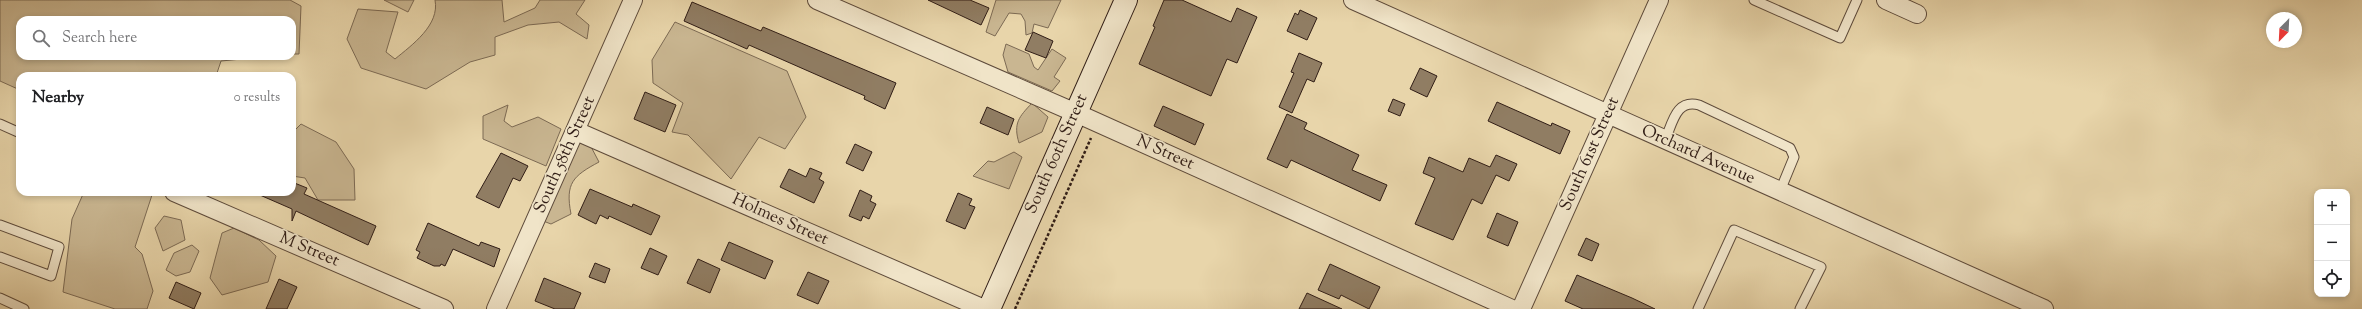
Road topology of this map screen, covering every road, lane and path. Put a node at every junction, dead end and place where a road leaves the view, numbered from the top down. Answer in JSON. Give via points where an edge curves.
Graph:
{"nodes":[{"id":1,"x":633,"y":0,"type":"edge"},
{"id":2,"x":817,"y":0,"type":"edge"},
{"id":3,"x":1126,"y":0,"type":"edge"},
{"id":4,"x":1353,"y":0,"type":"edge"},
{"id":5,"x":1659,"y":0,"type":"edge"},
{"id":6,"x":1754,"y":0,"type":"edge"},
{"id":7,"x":1857,"y":0,"type":"edge"},
{"id":8,"x":1886,"y":0,"type":"edge"},
{"id":9,"x":1917,"y":14,"type":"dead end"},
{"id":10,"x":1076,"y":113,"type":"junction"},
{"id":11,"x":1608,"y":114,"type":"junction"},
{"id":12,"x":1098,"y":123,"type":"junction"},
{"id":13,"x":0,"y":124,"type":"edge"},
{"id":14,"x":16,"y":131,"type":"edge"},
{"id":15,"x":576,"y":131,"type":"junction"},
{"id":16,"x":1665,"y":140,"type":"junction"},
{"id":17,"x":1780,"y":191,"type":"junction"},
{"id":18,"x":183,"y":196,"type":"edge"},
{"id":19,"x":0,"y":225,"type":"edge"},
{"id":20,"x":0,"y":257,"type":"edge"},
{"id":21,"x":0,"y":298,"type":"edge"},
{"id":22,"x":24,"y":309,"type":"edge"},
{"id":23,"x":444,"y":309,"type":"edge"},
{"id":24,"x":496,"y":309,"type":"edge"},
{"id":25,"x":984,"y":309,"type":"edge"},
{"id":26,"x":989,"y":309,"type":"edge"},
{"id":27,"x":1015,"y":309,"type":"edge"},
{"id":28,"x":1512,"y":309,"type":"edge"},
{"id":29,"x":1522,"y":309,"type":"edge"},
{"id":30,"x":1698,"y":309,"type":"edge"},
{"id":31,"x":1800,"y":309,"type":"edge"},
{"id":32,"x":2044,"y":309,"type":"edge"}],
"edges":[{"from":1,"to":15,"type":"street","name":"South 58th Street"},
{"from":2,"to":10,"type":"street","name":"N Street"},
{"from":3,"to":10,"type":"main road","name":"South 60th Street"},
{"from":4,"to":11,"type":"street","name":"Orchard Avenue"},
{"from":5,"to":11,"type":"street","name":"South 61st Street"},
{"from":6,"to":7,"type":"lane","via":[[1840,38]]},
{"from":8,"to":9,"type":"street"},
{"from":10,"to":12,"type":"street","name":"N Street"},
{"from":10,"to":26,"type":"main road","name":"South 60th Street"},
{"from":11,"to":16,"type":"street","name":"Orchard Avenue"},
{"from":11,"to":29,"type":"street","name":"South 61st Street"},
{"from":12,"to":27,"type":"path"},
{"from":12,"to":28,"type":"street","name":"N Street"},
{"from":13,"to":14,"type":"lane"},
{"from":15,"to":24,"type":"street","name":"South 58th Street"},
{"from":15,"to":25,"type":"street","name":"Holmes Street"},
{"from":16,"to":17,"type":"street","name":"Orchard Avenue"},
{"from":16,"to":17,"type":"lane","via":[[1681,107],[1688,103],[1699,105],[1790,148],[1794,157]]},
{"from":17,"to":32,"type":"street","name":"Orchard Avenue"},
{"from":18,"to":23,"type":"street","name":"M Street"},
{"from":19,"to":20,"type":"lane","via":[[59,247],[51,276]]},
{"from":21,"to":22,"type":"lane"},
{"from":30,"to":31,"type":"lane","via":[[1734,230],[1821,267]]}]}
